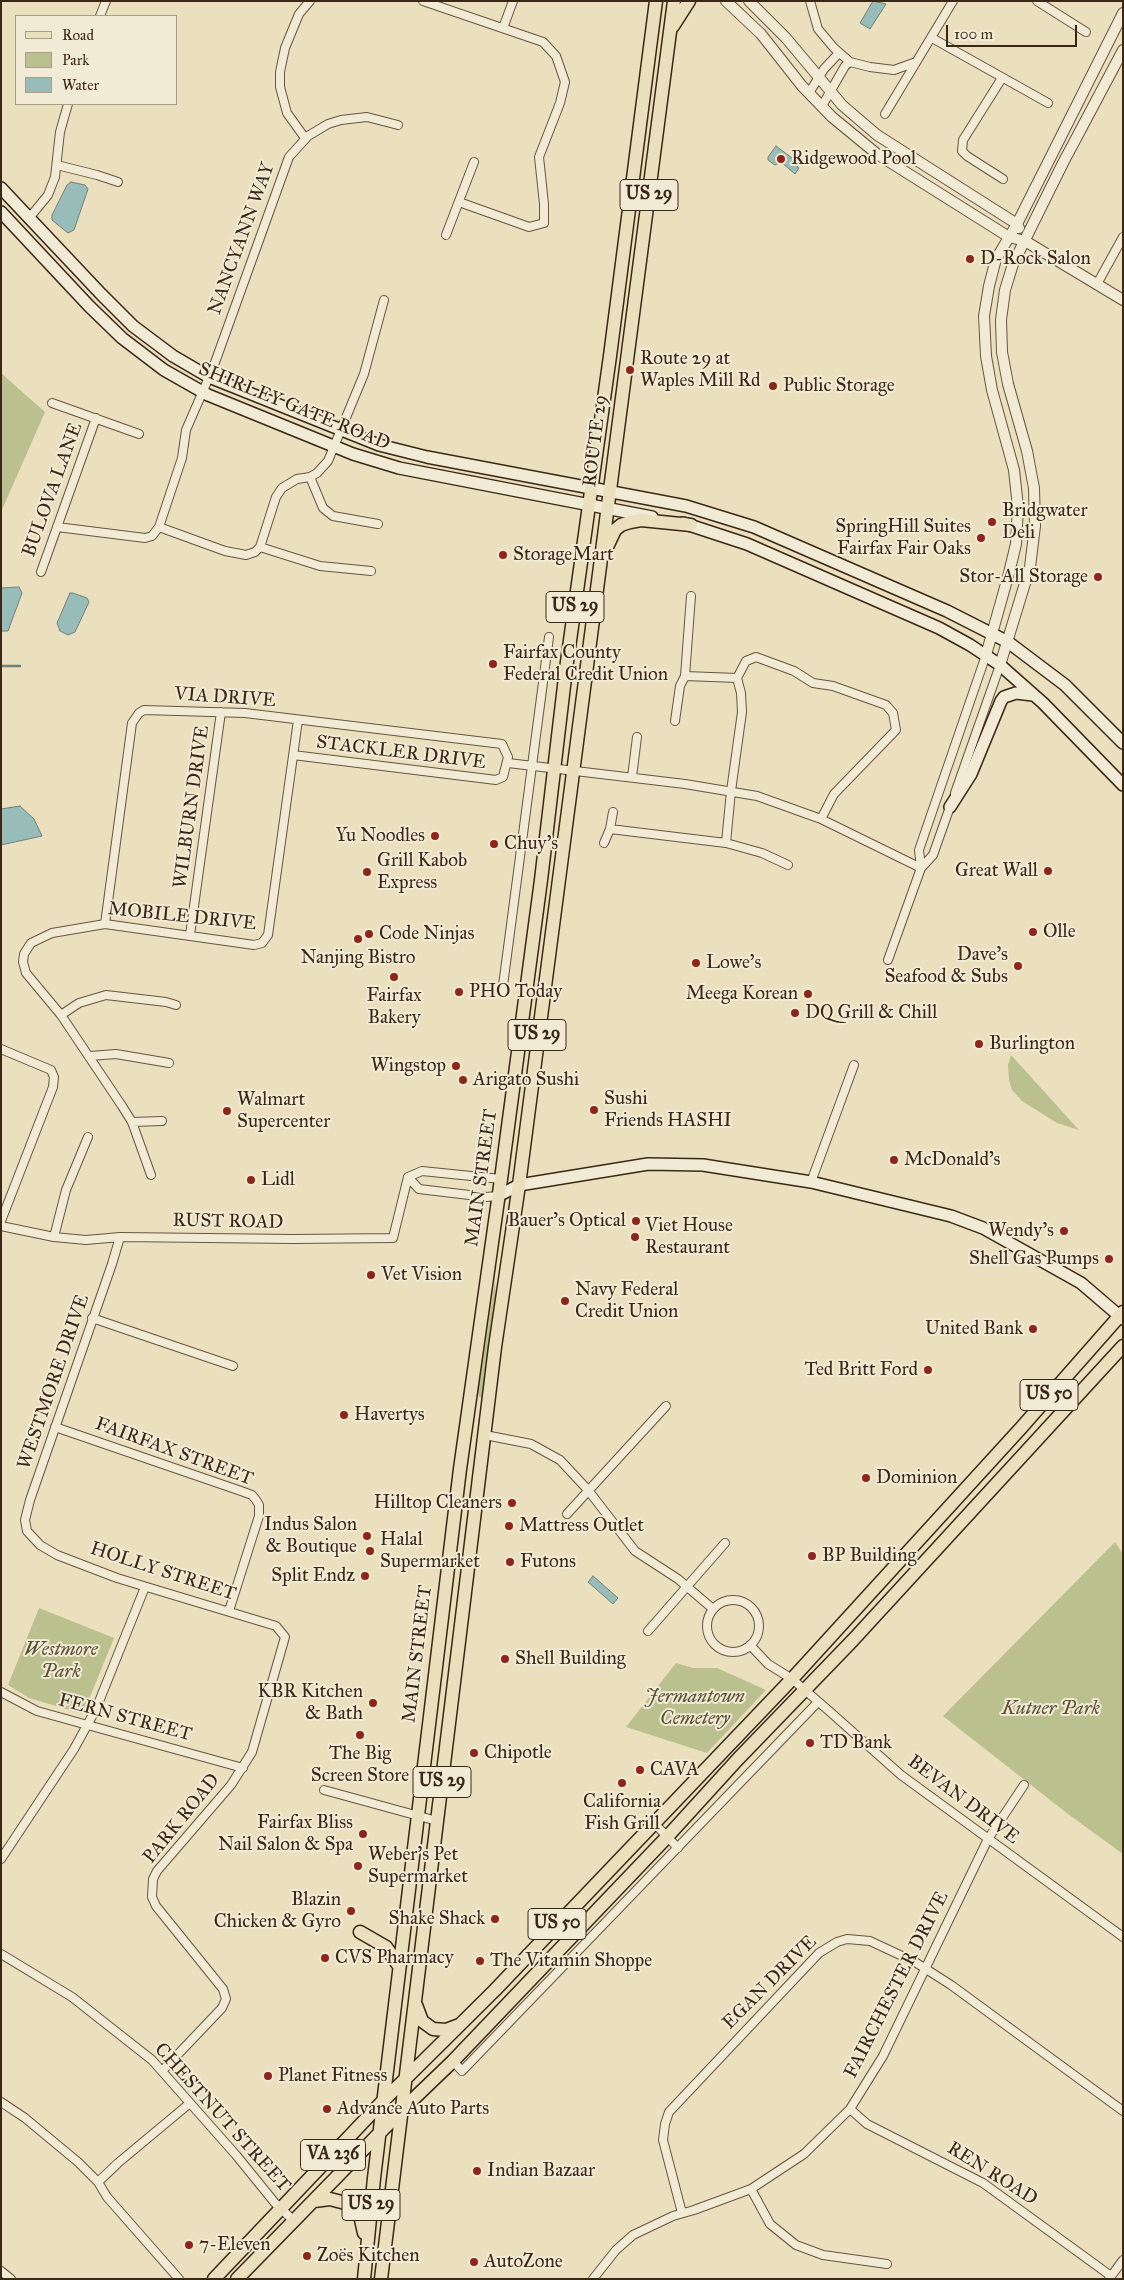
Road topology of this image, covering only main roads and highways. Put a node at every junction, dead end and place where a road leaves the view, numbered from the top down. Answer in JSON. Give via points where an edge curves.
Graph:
{"nodes":[{"id":1,"x":656,"y":1,"type":"edge"},
{"id":2,"x":674,"y":1,"type":"edge"},
{"id":3,"x":689,"y":1,"type":"edge"},
{"id":4,"x":670,"y":32,"type":"junction"},
{"id":5,"x":1,"y":188,"type":"edge"},
{"id":6,"x":1,"y":212,"type":"edge"},
{"id":7,"x":592,"y":488,"type":"junction"},
{"id":8,"x":609,"y":492,"type":"junction"},
{"id":9,"x":590,"y":504,"type":"junction"},
{"id":10,"x":606,"y":508,"type":"junction"},
{"id":11,"x":691,"y":525,"type":"junction"},
{"id":12,"x":596,"y":588,"type":"junction"},
{"id":13,"x":1035,"y":696,"type":"junction"},
{"id":14,"x":1123,"y":743,"type":"edge"},
{"id":15,"x":1123,"y":785,"type":"edge"},
{"id":16,"x":950,"y":807,"type":"road end"},
{"id":17,"x":541,"y":880,"type":"joint"},
{"id":18,"x":557,"y":886,"type":"joint"},
{"id":19,"x":501,"y":1179,"type":"junction"},
{"id":20,"x":519,"y":1185,"type":"junction"},
{"id":21,"x":498,"y":1196,"type":"junction"},
{"id":22,"x":1122,"y":1316,"type":"edge"},
{"id":23,"x":1123,"y":1346,"type":"edge"},
{"id":24,"x":1035,"y":1412,"type":"junction"},
{"id":25,"x":1047,"y":1427,"type":"junction"},
{"id":26,"x":943,"y":1512,"type":"junction"},
{"id":27,"x":955,"y":1528,"type":"junction"},
{"id":28,"x":360,"y":1932,"type":"dead end"},
{"id":29,"x":400,"y":1966,"type":"junction"},
{"id":30,"x":415,"y":2003,"type":"junction"},
{"id":31,"x":460,"y":2025,"type":"junction"},
{"id":32,"x":406,"y":2079,"type":"junction"},
{"id":33,"x":384,"y":2100,"type":"junction"},
{"id":34,"x":403,"y":2109,"type":"junction"},
{"id":35,"x":380,"y":2132,"type":"junction"},
{"id":36,"x":314,"y":2201,"type":"junction"},
{"id":37,"x":367,"y":2248,"type":"junction"},
{"id":38,"x":214,"y":2279,"type":"edge"},
{"id":39,"x":237,"y":2279,"type":"edge"},
{"id":40,"x":364,"y":2279,"type":"edge"},
{"id":41,"x":381,"y":2279,"type":"edge"}],
"edges":[{"from":1,"to":7,"type":"main road","name":"ROUTE 29","number":"US 29"},
{"from":2,"to":4,"type":"main road","name":"ROUTE 29","number":"US 29"},
{"from":3,"to":4,"type":"main road"},
{"from":4,"to":8,"type":"main road","name":"ROUTE 29","number":"US 29"},
{"from":5,"to":7,"type":"main road","name":"SHIRLEY GATE ROAD","via":[[133,326],[172,356],[209,377],[379,445]]},
{"from":6,"to":9,"type":"main road","name":"SHIRLEY GATE ROAD","via":[[122,338],[164,370],[203,392],[374,461]]},
{"from":7,"to":8,"type":"main road","name":"SHIRLEY GATE ROAD"},
{"from":7,"to":9,"type":"main road","name":"ROUTE 29","number":"US 29"},
{"from":8,"to":10,"type":"main road","name":"ROUTE 29","number":"US 29"},
{"from":8,"to":14,"type":"main road","name":"SHIRLEY GATE ROAD","via":[[707,510],[754,527],[947,611],[1008,642],[1065,686]]},
{"from":9,"to":10,"type":"main road","name":"SHIRLEY GATE ROAD"},
{"from":9,"to":17,"type":"main road","name":"ROUTE 29","number":"US 29"},
{"from":10,"to":11,"type":"main road","name":"SHIRLEY GATE ROAD"},
{"from":10,"to":12,"type":"main road","name":"ROUTE 29","number":"US 29"},
{"from":11,"to":12,"type":"main road","via":[[641,520],[621,525],[610,537]]},
{"from":11,"to":13,"type":"main road","name":"SHIRLEY GATE ROAD","via":[[747,544],[939,628],[986,655]]},
{"from":12,"to":18,"type":"main road","name":"ROUTE 29","number":"US 29"},
{"from":13,"to":15,"type":"main road","name":"SHIRLEY GATE ROAD"},
{"from":13,"to":16,"type":"main road","via":[[1016,693],[1004,697],[971,774]]},
{"from":17,"to":19,"type":"main road","name":"MAIN STREET","number":"US 29"},
{"from":18,"to":20,"type":"main road","name":"MAIN STREET","number":"US 29"},
{"from":19,"to":20,"type":"main road"},
{"from":19,"to":21,"type":"main road","name":"MAIN STREET","number":"US 29"},
{"from":20,"to":21,"type":"main road"},
{"from":20,"to":22,"type":"main road","via":[[622,1166],[667,1163],[703,1165],[811,1182],[950,1216],[983,1228],[1081,1283]]},
{"from":20,"to":30,"type":"main road","name":"MAIN STREET","number":"US 29","via":[[501,1303]]},
{"from":21,"to":29,"type":"main road","name":"MAIN STREET","number":"US 29","via":[[460,1469]]},
{"from":22,"to":24,"type":"main road","number":"US 50"},
{"from":23,"to":25,"type":"main road","number":"US 50"},
{"from":24,"to":25,"type":"main road"},
{"from":24,"to":26,"type":"main road","number":"US 50"},
{"from":25,"to":27,"type":"main road","number":"US 50"},
{"from":26,"to":27,"type":"main road"},
{"from":26,"to":31,"type":"main road","number":"US 50","via":[[792,1679]]},
{"from":27,"to":34,"type":"main road","number":"US 50","via":[[667,1837]]},
{"from":28,"to":29,"type":"main road","via":[[386,1947]]},
{"from":29,"to":33,"type":"main road","name":"MAIN STREET","number":"US 29"},
{"from":30,"to":31,"type":"main road","via":[[422,2021],[434,2029],[446,2030]]},
{"from":30,"to":32,"type":"main road","name":"MAIN STREET","number":"US 29"},
{"from":31,"to":32,"type":"main road","number":"US 50"},
{"from":32,"to":33,"type":"main road","number":"US 50"},
{"from":32,"to":34,"type":"main road","name":"MAIN STREET","number":"US 29"},
{"from":33,"to":35,"type":"main road","number":"US 29"},
{"from":33,"to":38,"type":"main road","number":"VA 236"},
{"from":34,"to":35,"type":"main road","number":"VA 236"},
{"from":34,"to":41,"type":"main road","number":"US 29"},
{"from":35,"to":36,"type":"main road","number":"VA 236"},
{"from":35,"to":37,"type":"main road","number":"US 29"},
{"from":36,"to":37,"type":"main road","via":[[343,2201],[355,2208],[363,2224]]},
{"from":36,"to":39,"type":"main road","number":"VA 236"},
{"from":37,"to":40,"type":"main road","number":"US 29"}]}
